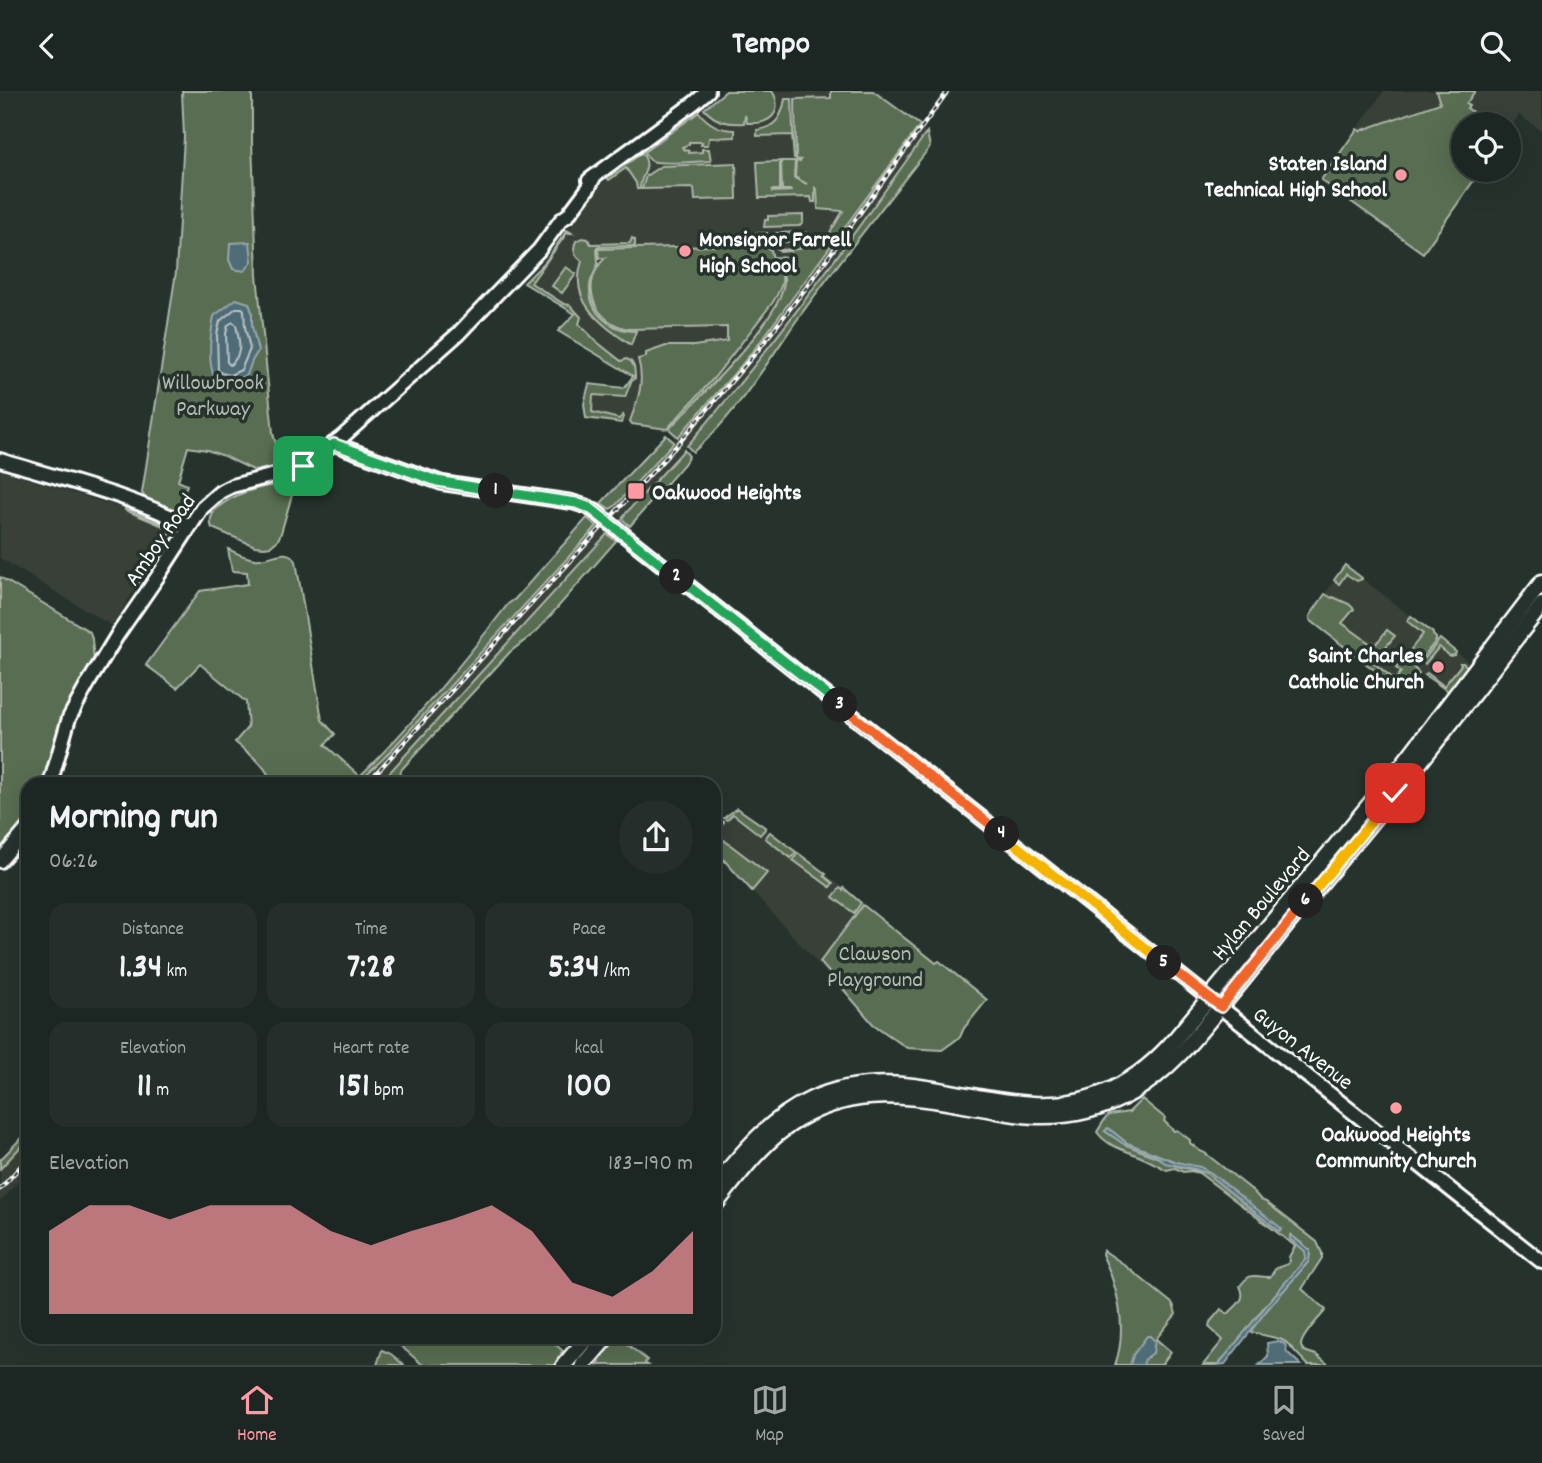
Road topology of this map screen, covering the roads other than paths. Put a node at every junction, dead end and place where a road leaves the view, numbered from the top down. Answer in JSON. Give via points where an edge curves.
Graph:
{"nodes":[{"id":1,"x":708,"y":91,"type":"edge"},
{"id":2,"x":334,"y":444,"type":"junction"},
{"id":3,"x":0,"y":460,"type":"edge"},
{"id":4,"x":190,"y":526,"type":"junction"},
{"id":5,"x":1540,"y":595,"type":"edge"},
{"id":6,"x":52,"y":777,"type":"edge"},
{"id":7,"x":21,"y":836,"type":"edge"},
{"id":8,"x":0,"y":861,"type":"edge"},
{"id":9,"x":1215,"y":1002,"type":"junction"},
{"id":10,"x":721,"y":1179,"type":"edge"},
{"id":11,"x":721,"y":1197,"type":"edge"},
{"id":12,"x":1542,"y":1262,"type":"edge"},
{"id":13,"x":582,"y":1344,"type":"edge"},
{"id":14,"x":601,"y":1344,"type":"edge"},
{"id":15,"x":564,"y":1365,"type":"edge"},
{"id":16,"x":583,"y":1365,"type":"edge"}],
"edges":[{"from":1,"to":2,"type":"street","name":"Amboy Road","via":[[594,177],[540,250],[457,334]]},
{"from":2,"to":4,"type":"street","name":"Amboy Road","via":[[295,470],[241,482],[220,492]]},
{"from":2,"to":9,"type":"street","name":"Guyon Avenue","bridge":true,"via":[[442,483],[590,508]]},
{"from":3,"to":4,"type":"street","via":[[120,497]]},
{"from":4,"to":6,"type":"street","name":"Amboy Road","via":[[117,634],[69,718]]},
{"from":5,"to":9,"type":"main road","name":"Hylan Boulevard"},
{"from":7,"to":8,"type":"street"},
{"from":9,"to":10,"type":"main road","name":"Hylan Boulevard","via":[[1151,1066],[1106,1092],[1046,1104],[896,1084],[835,1091],[812,1099],[768,1127]]},
{"from":9,"to":11,"type":"main road","name":"Hylan Boulevard","via":[[1180,1055],[1119,1099],[1060,1115],[1023,1115],[895,1095],[832,1104],[777,1134]]},
{"from":9,"to":12,"type":"street","name":"Guyon Avenue"},
{"from":13,"to":15,"type":"main road"},
{"from":14,"to":16,"type":"main road"}]}
